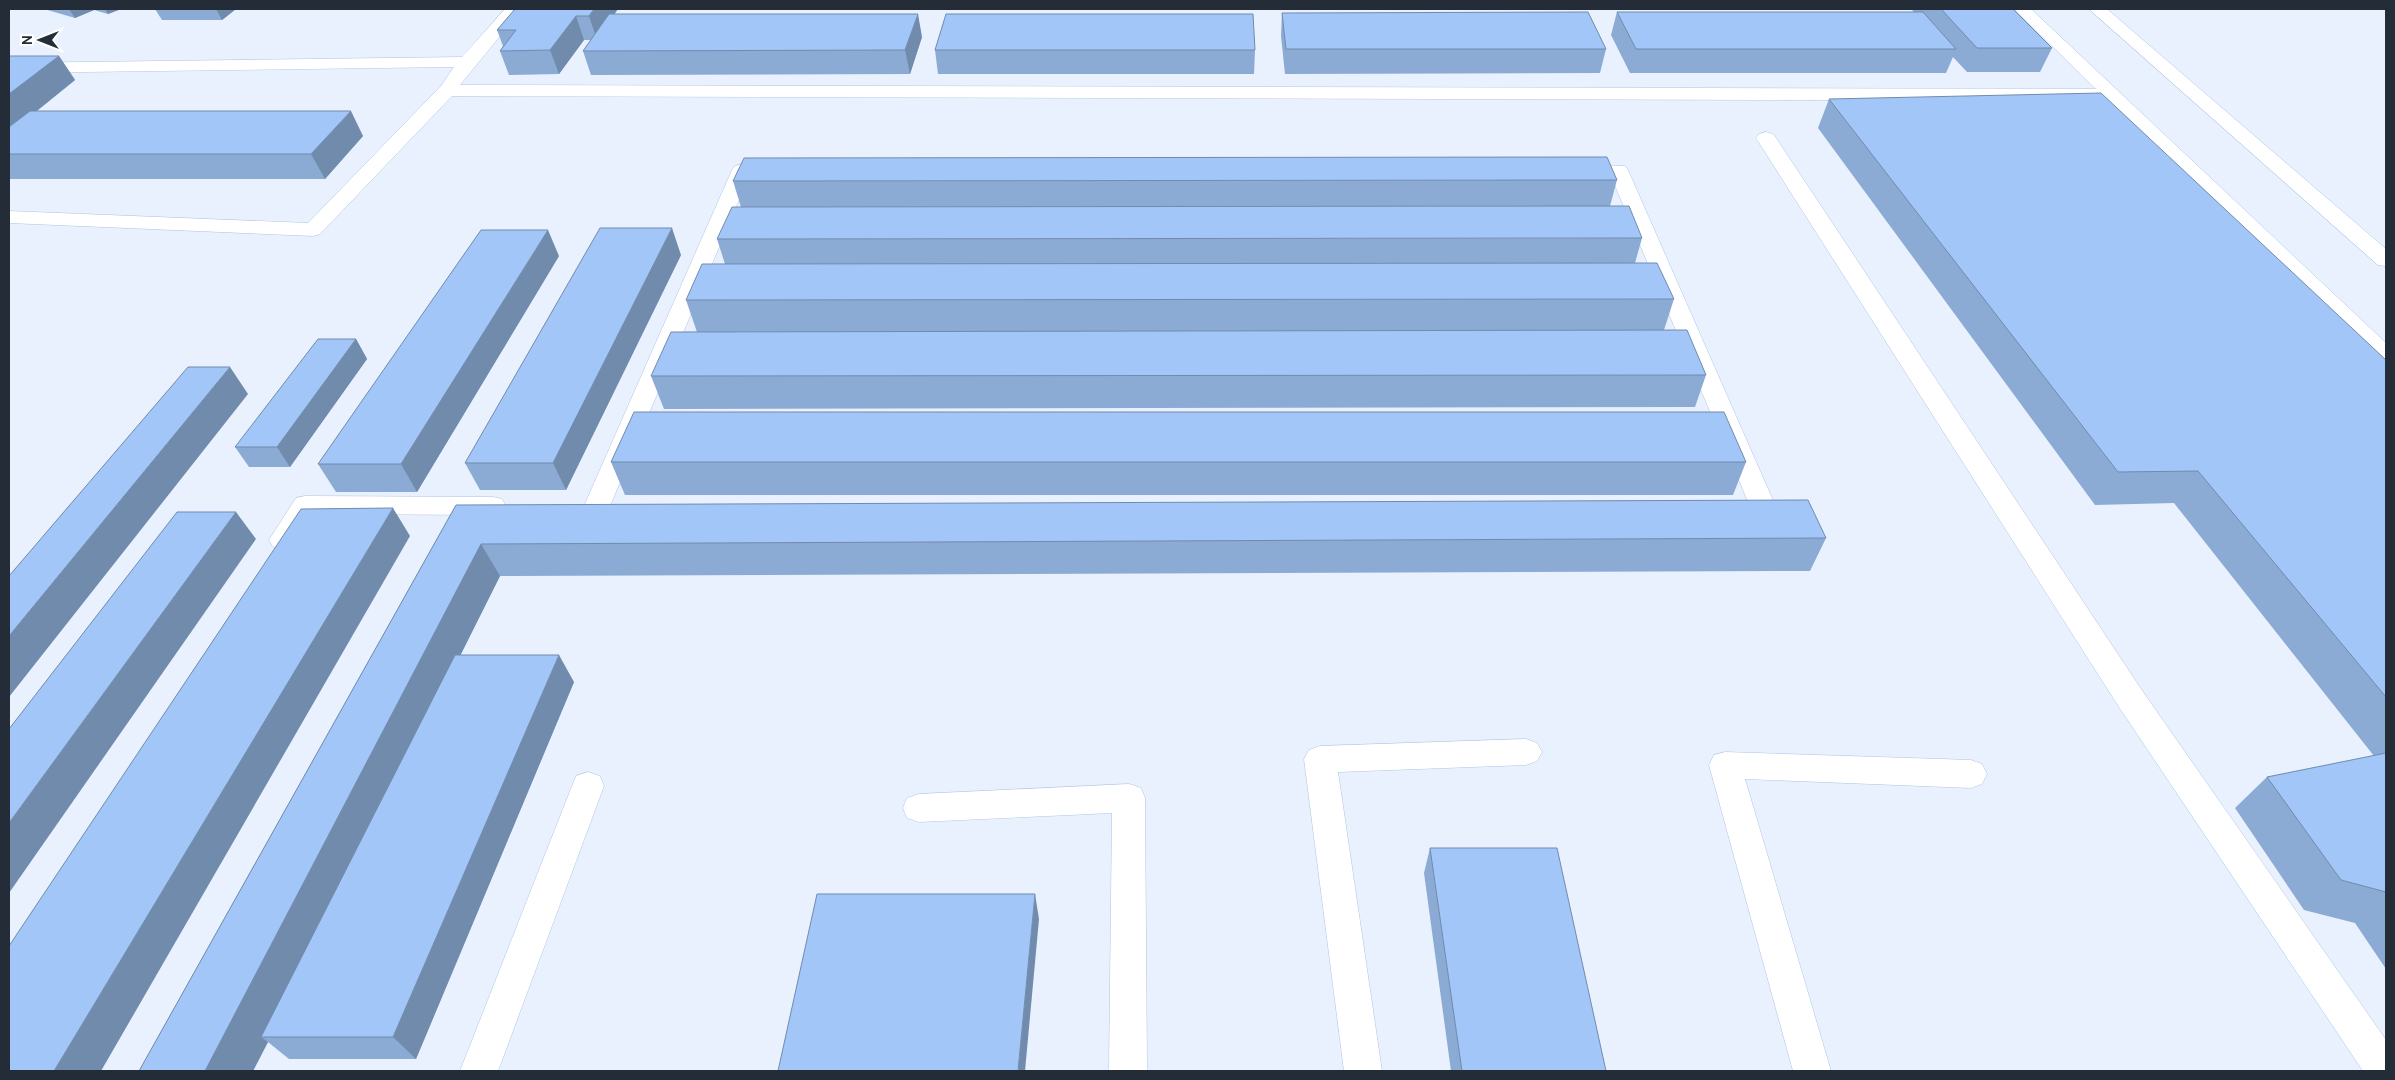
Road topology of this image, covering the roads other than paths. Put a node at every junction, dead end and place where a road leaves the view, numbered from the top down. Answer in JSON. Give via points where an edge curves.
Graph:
{"nodes":[{"id":1,"x":514,"y":9,"type":"edge"},
{"id":2,"x":2022,"y":9,"type":"edge"},
{"id":3,"x":2097,"y":9,"type":"edge"},
{"id":4,"x":467,"y":62,"type":"junction"},
{"id":5,"x":9,"y":68,"type":"edge"},
{"id":6,"x":447,"y":90,"type":"junction"},
{"id":7,"x":2113,"y":95,"type":"junction"},
{"id":8,"x":1766,"y":138,"type":"dead end"},
{"id":9,"x":782,"y":170,"type":"edge"},
{"id":10,"x":1548,"y":170,"type":"edge"},
{"id":11,"x":9,"y":218,"type":"edge"},
{"id":12,"x":2386,"y":260,"type":"edge"},
{"id":13,"x":2386,"y":356,"type":"edge"},
{"id":14,"x":519,"y":506,"type":"edge"},
{"id":15,"x":567,"y":506,"type":"edge"},
{"id":16,"x":1726,"y":514,"type":"edge"},
{"id":17,"x":267,"y":564,"type":"edge"},
{"id":18,"x":1526,"y":752,"type":"dead end"},
{"id":19,"x":1971,"y":774,"type":"dead end"},
{"id":20,"x":588,"y":786,"type":"dead end"},
{"id":21,"x":919,"y":808,"type":"dead end"},
{"id":22,"x":479,"y":1071,"type":"edge"},
{"id":23,"x":1128,"y":1071,"type":"edge"},
{"id":24,"x":1363,"y":1071,"type":"edge"},
{"id":25,"x":1812,"y":1071,"type":"edge"},
{"id":26,"x":2385,"y":1071,"type":"edge"}],
"edges":[{"from":1,"to":4,"type":"lane"},
{"from":2,"to":7,"type":"lane"},
{"from":3,"to":12,"type":"lane"},
{"from":4,"to":5,"type":"lane"},
{"from":4,"to":6,"type":"lane"},
{"from":6,"to":7,"type":"lane"},
{"from":6,"to":11,"type":"lane","via":[[313,230]]},
{"from":7,"to":13,"type":"lane"},
{"from":8,"to":26,"type":"lane","via":[[2125,689]]},
{"from":9,"to":15,"type":"lane","via":[[742,170],[606,506]]},
{"from":10,"to":16,"type":"lane","via":[[1618,170],[1766,514]]},
{"from":14,"to":17,"type":"lane","via":[[305,505]]},
{"from":18,"to":24,"type":"lane","via":[[1320,759]]},
{"from":19,"to":25,"type":"lane","via":[[1725,765]]},
{"from":20,"to":22,"type":"lane"},
{"from":21,"to":23,"type":"lane","via":[[1129,798]]}]}
